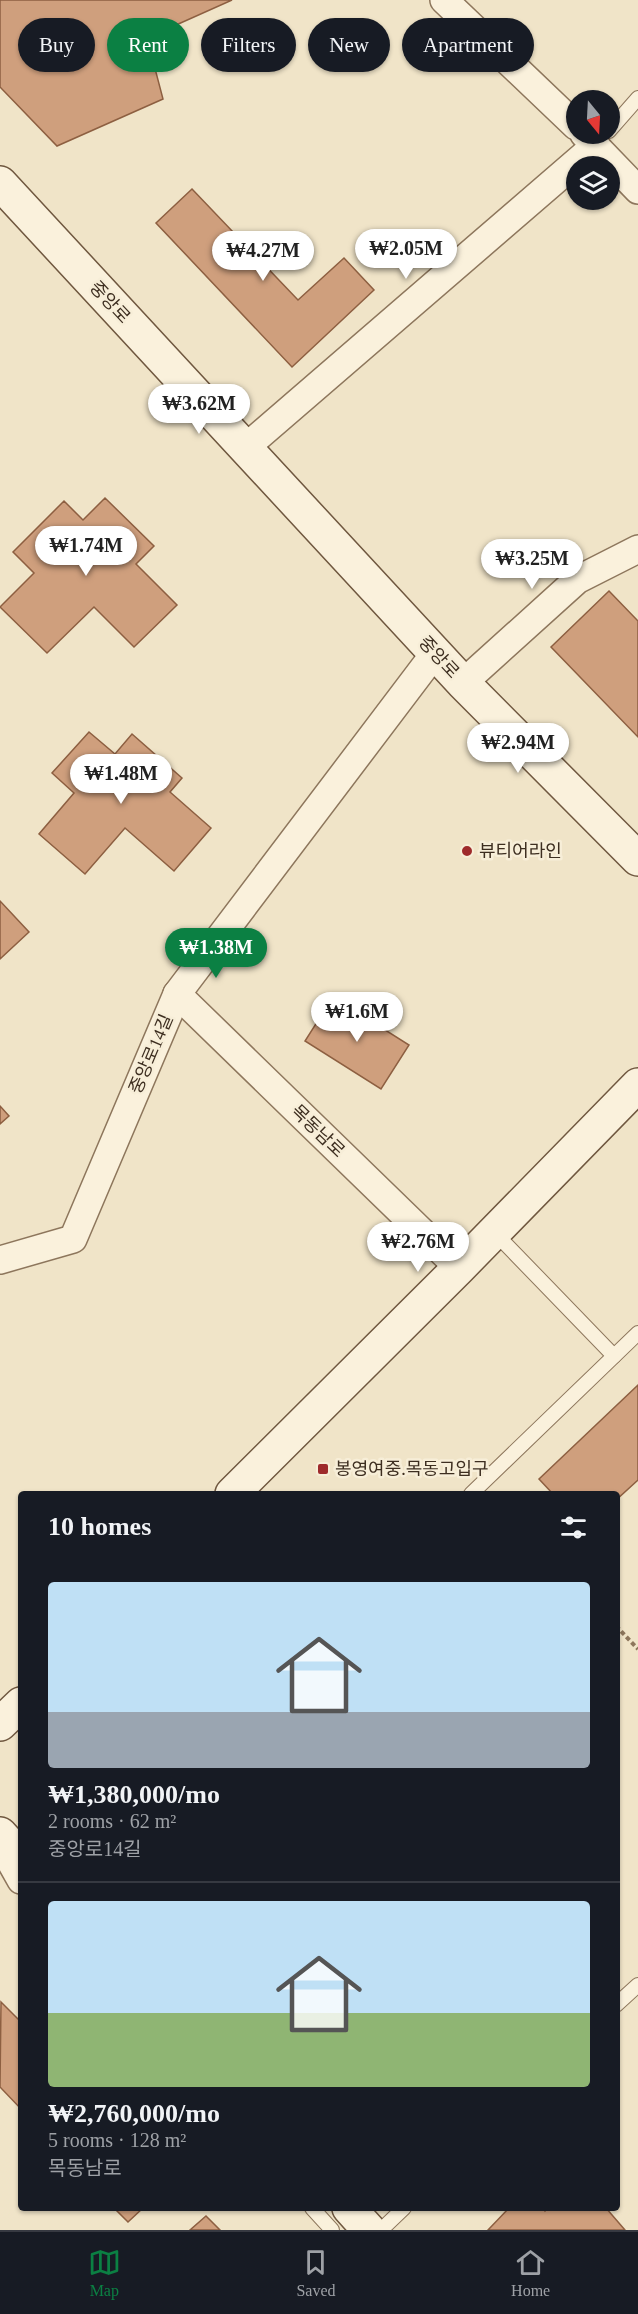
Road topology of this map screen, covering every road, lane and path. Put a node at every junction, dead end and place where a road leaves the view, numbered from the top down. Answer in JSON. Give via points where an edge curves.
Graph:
{"nodes":[{"id":1,"x":444,"y":0,"type":"edge"},
{"id":2,"x":638,"y":98,"type":"edge"},
{"id":3,"x":566,"y":116,"type":"edge"},
{"id":4,"x":620,"y":116,"type":"edge"},
{"id":5,"x":590,"y":144,"type":"edge"},
{"id":6,"x":605,"y":144,"type":"edge"},
{"id":7,"x":0,"y":183,"type":"edge"},
{"id":8,"x":638,"y":190,"type":"edge"},
{"id":9,"x":245,"y":448,"type":"junction"},
{"id":10,"x":638,"y":549,"type":"edge"},
{"id":11,"x":435,"y":653,"type":"junction"},
{"id":12,"x":463,"y":683,"type":"junction"},
{"id":13,"x":638,"y":859,"type":"edge"},
{"id":14,"x":177,"y":994,"type":"junction"},
{"id":15,"x":638,"y":1085,"type":"edge"},
{"id":16,"x":494,"y":1232,"type":"junction"},
{"id":17,"x":0,"y":1260,"type":"edge"},
{"id":18,"x":459,"y":1268,"type":"junction"},
{"id":19,"x":638,"y":1333,"type":"edge"},
{"id":20,"x":614,"y":1356,"type":"junction"},
{"id":21,"x":235,"y":1491,"type":"edge"},
{"id":22,"x":474,"y":1491,"type":"edge"},
{"id":23,"x":620,"y":1630,"type":"edge"},
{"id":24,"x":638,"y":1649,"type":"edge"},
{"id":25,"x":18,"y":1707,"type":"edge"},
{"id":26,"x":0,"y":1724,"type":"edge"},
{"id":27,"x":0,"y":1834,"type":"edge"},
{"id":28,"x":0,"y":1843,"type":"edge"},
{"id":29,"x":18,"y":1854,"type":"edge"},
{"id":30,"x":18,"y":1875,"type":"edge"},
{"id":31,"x":638,"y":1985,"type":"edge"},
{"id":32,"x":620,"y":2001,"type":"edge"},
{"id":33,"x":315,"y":2211,"type":"edge"},
{"id":34,"x":352,"y":2211,"type":"edge"},
{"id":35,"x":401,"y":2211,"type":"edge"},
{"id":36,"x":332,"y":2230,"type":"edge"},
{"id":37,"x":369,"y":2230,"type":"edge"},
{"id":38,"x":381,"y":2230,"type":"edge"}],
"edges":[{"from":1,"to":3,"type":"street"},
{"from":2,"to":4,"type":"lane"},
{"from":5,"to":9,"type":"street"},
{"from":6,"to":8,"type":"street"},
{"from":7,"to":9,"type":"main road","name":"중앙로"},
{"from":9,"to":11,"type":"main road","name":"중앙로"},
{"from":10,"to":12,"type":"street","via":[[577,580]]},
{"from":11,"to":12,"type":"main road","name":"중앙로"},
{"from":11,"to":14,"type":"street","name":"중앙로14길"},
{"from":12,"to":13,"type":"main road","name":"중앙로"},
{"from":14,"to":17,"type":"street","name":"중앙로14길","via":[[73,1239]]},
{"from":14,"to":18,"type":"street","name":"목동남로"},
{"from":15,"to":16,"type":"main road"},
{"from":16,"to":18,"type":"main road"},
{"from":16,"to":20,"type":"lane"},
{"from":18,"to":21,"type":"main road"},
{"from":19,"to":20,"type":"lane"},
{"from":20,"to":22,"type":"lane"},
{"from":23,"to":24,"type":"path"},
{"from":25,"to":26,"type":"main road"},
{"from":27,"to":29,"type":"main road"},
{"from":28,"to":30,"type":"street"},
{"from":31,"to":32,"type":"lane"},
{"from":33,"to":36,"type":"lane"},
{"from":34,"to":37,"type":"main road"},
{"from":35,"to":38,"type":"lane"}]}
